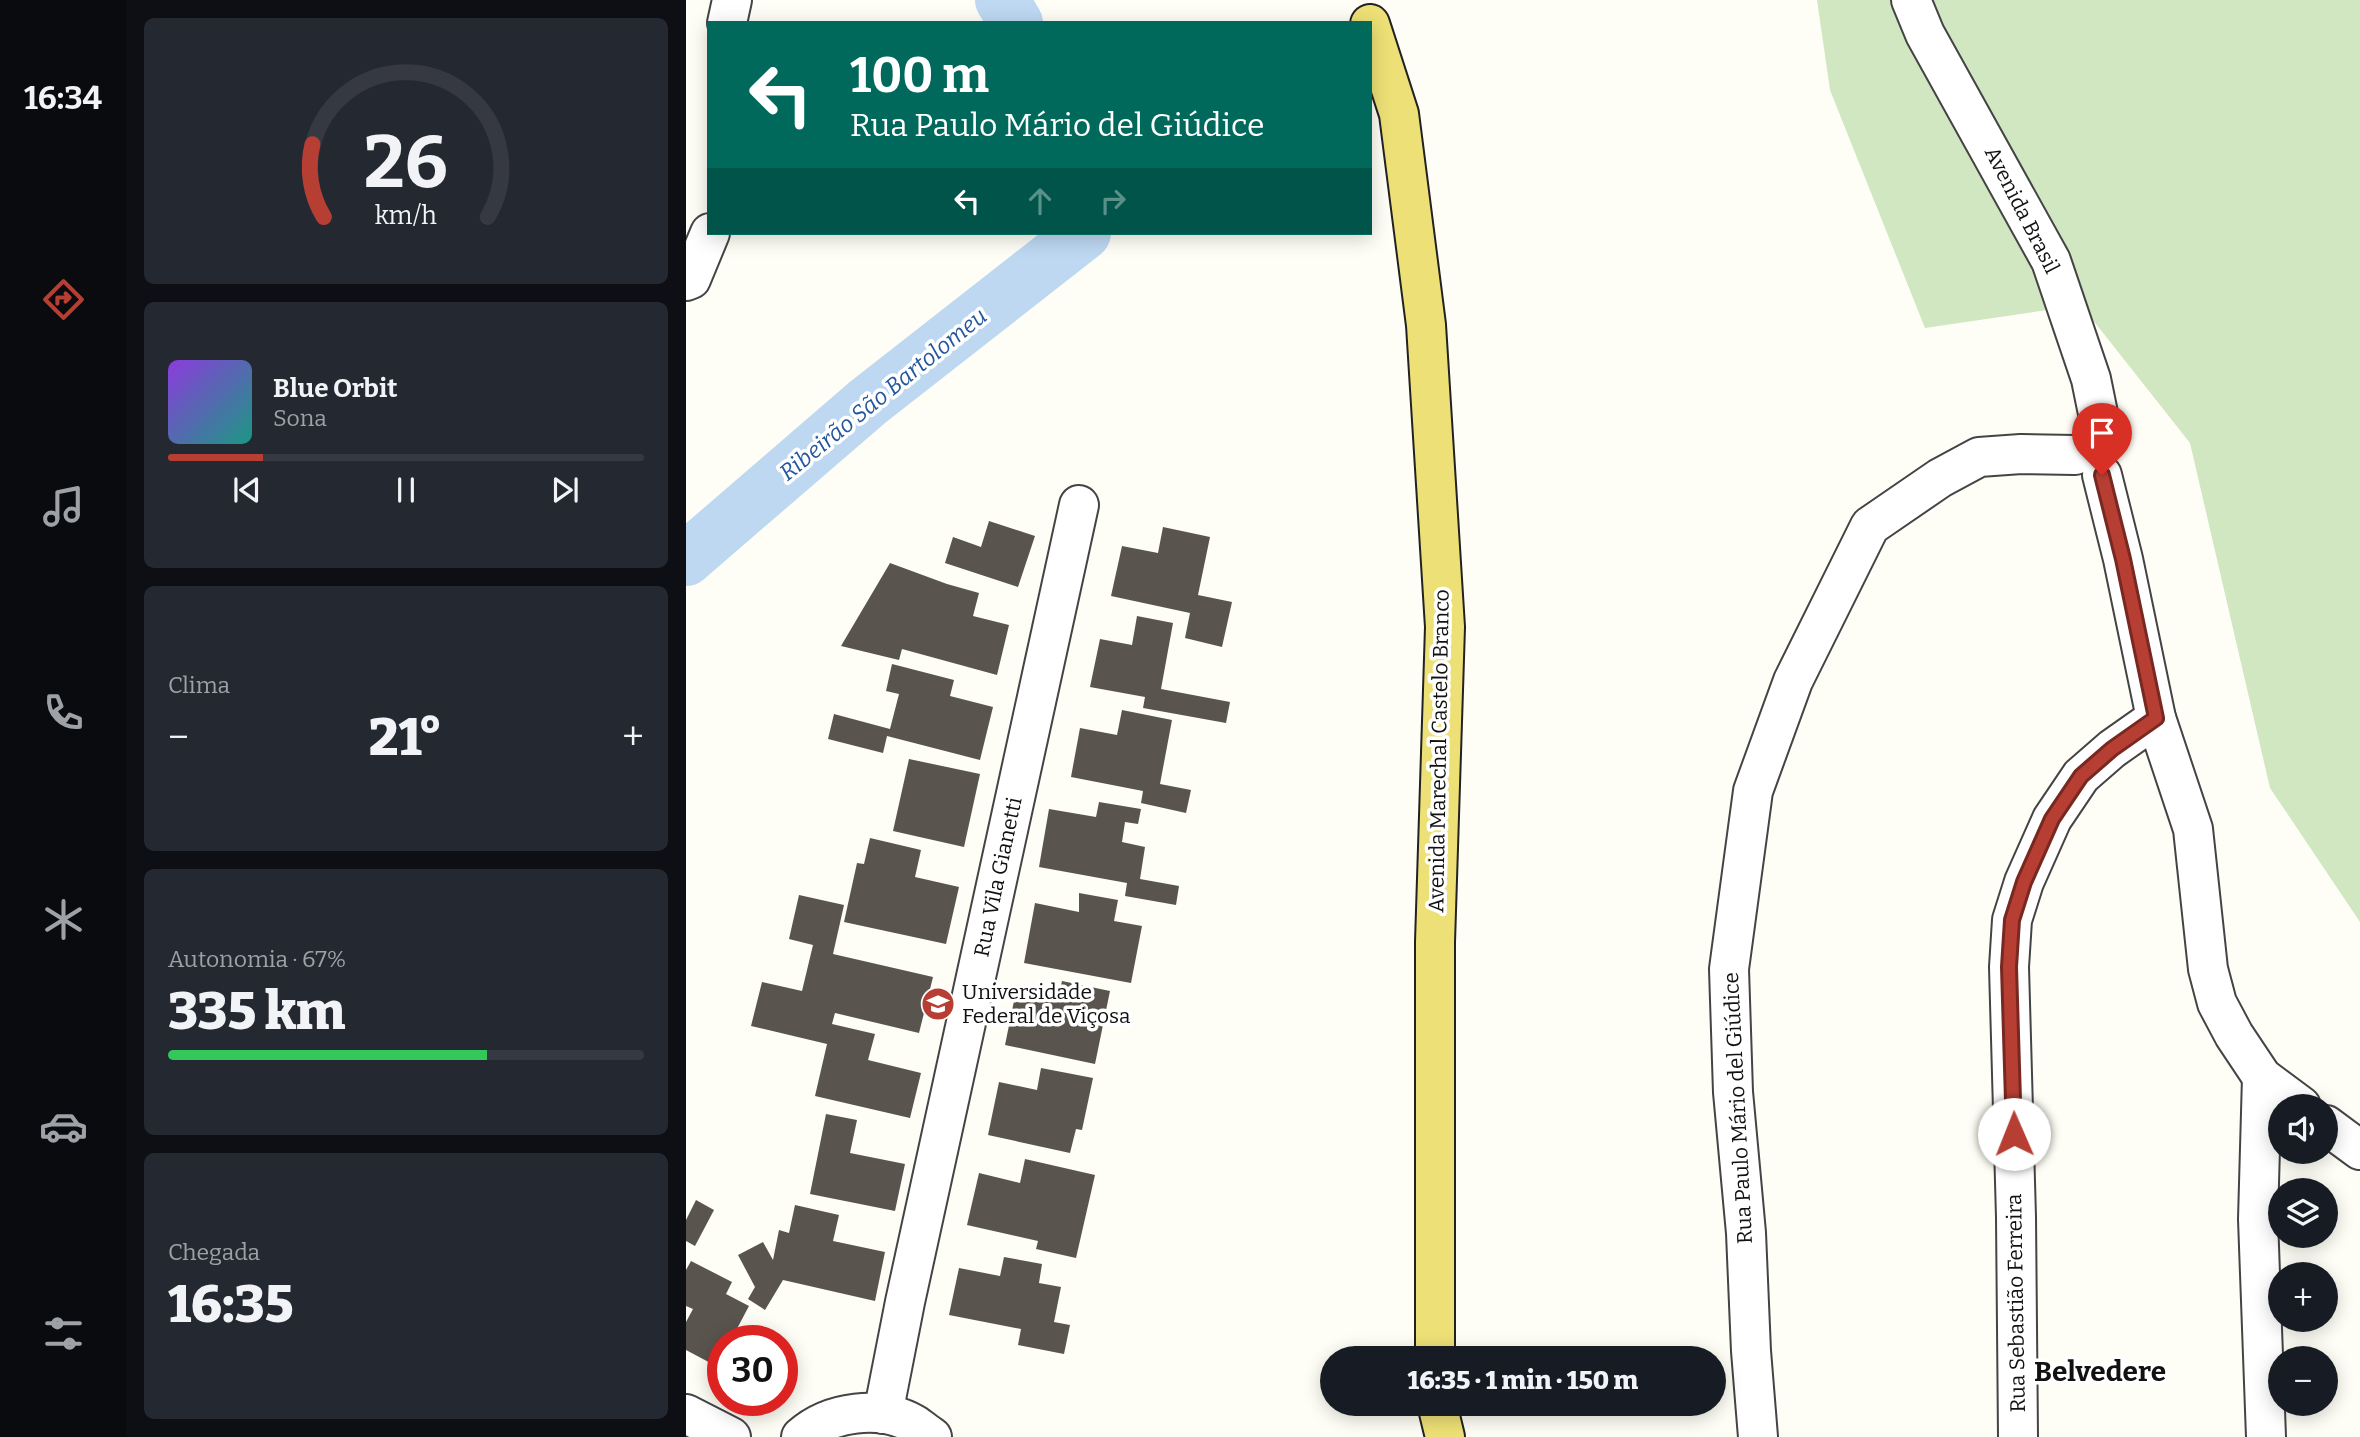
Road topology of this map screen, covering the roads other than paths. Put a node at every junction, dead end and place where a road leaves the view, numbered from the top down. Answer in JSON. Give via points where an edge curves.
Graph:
{"nodes":[{"id":1,"x":706,"y":0,"type":"edge"},
{"id":2,"x":732,"y":0,"type":"edge"},
{"id":3,"x":1363,"y":0,"type":"edge"},
{"id":4,"x":1911,"y":0,"type":"edge"},
{"id":5,"x":710,"y":21,"type":"edge"},
{"id":6,"x":727,"y":21,"type":"edge"},
{"id":7,"x":1369,"y":21,"type":"edge"},
{"id":8,"x":1372,"y":29,"type":"edge"},
{"id":9,"x":709,"y":235,"type":"edge"},
{"id":10,"x":686,"y":281,"type":"edge"},
{"id":11,"x":2093,"y":454,"type":"junction"},
{"id":12,"x":1079,"y":505,"type":"dead end"},
{"id":13,"x":2156,"y":718,"type":"junction"},
{"id":14,"x":2262,"y":1077,"type":"junction"},
{"id":15,"x":2285,"y":1094,"type":"edge"},
{"id":16,"x":2338,"y":1134,"type":"edge"},
{"id":17,"x":2360,"y":1150,"type":"edge"},
{"id":18,"x":1435,"y":1346,"type":"edge"},
{"id":19,"x":686,"y":1414,"type":"edge"},
{"id":20,"x":883,"y":1414,"type":"junction"},
{"id":21,"x":1440,"y":1416,"type":"edge"},
{"id":22,"x":731,"y":1437,"type":"edge"},
{"id":23,"x":801,"y":1437,"type":"edge"},
{"id":24,"x":932,"y":1437,"type":"edge"},
{"id":25,"x":1445,"y":1437,"type":"edge"},
{"id":26,"x":1758,"y":1437,"type":"edge"},
{"id":27,"x":2018,"y":1437,"type":"edge"},
{"id":28,"x":2266,"y":1437,"type":"edge"}],
"edges":[{"from":1,"to":5,"type":"street"},
{"from":2,"to":6,"type":"street"},
{"from":3,"to":7,"type":"main road","name":"Avenida Marechal Castelo Branco"},
{"from":4,"to":11,"type":"street","name":"Avenida Brasil","via":[[1925,34],[2051,261],[2091,379]]},
{"from":8,"to":18,"type":"main road","name":"Avenida Marechal Castelo Branco","via":[[1399,114],[1426,324],[1446,627],[1435,942]]},
{"from":9,"to":10,"type":"street","via":[[691,279]]},
{"from":11,"to":13,"type":"street","via":[[2126,571]]},
{"from":11,"to":26,"type":"street","name":"Rua Paulo Mário del Giúdice","via":[[1979,457],[1870,526],[1793,681],[1753,791],[1729,969],[1733,1092]]},
{"from":12,"to":20,"type":"street","name":"Rua Vila Gianetti"},
{"from":13,"to":14,"type":"street","via":[[2193,829],[2208,969],[2217,1003]]},
{"from":13,"to":27,"type":"street","name":"Rua Sebastião Ferreira","via":[[2081,776],[2052,819],[2012,920],[2009,967]]},
{"from":14,"to":15,"type":"street"},
{"from":14,"to":28,"type":"street","via":[[2258,1219]]},
{"from":16,"to":17,"type":"street"},
{"from":19,"to":22,"type":"street"},
{"from":20,"to":23,"type":"street","via":[[856,1413],[830,1419]]},
{"from":20,"to":24,"type":"street","via":[[913,1423]]},
{"from":21,"to":25,"type":"main road"}]}
